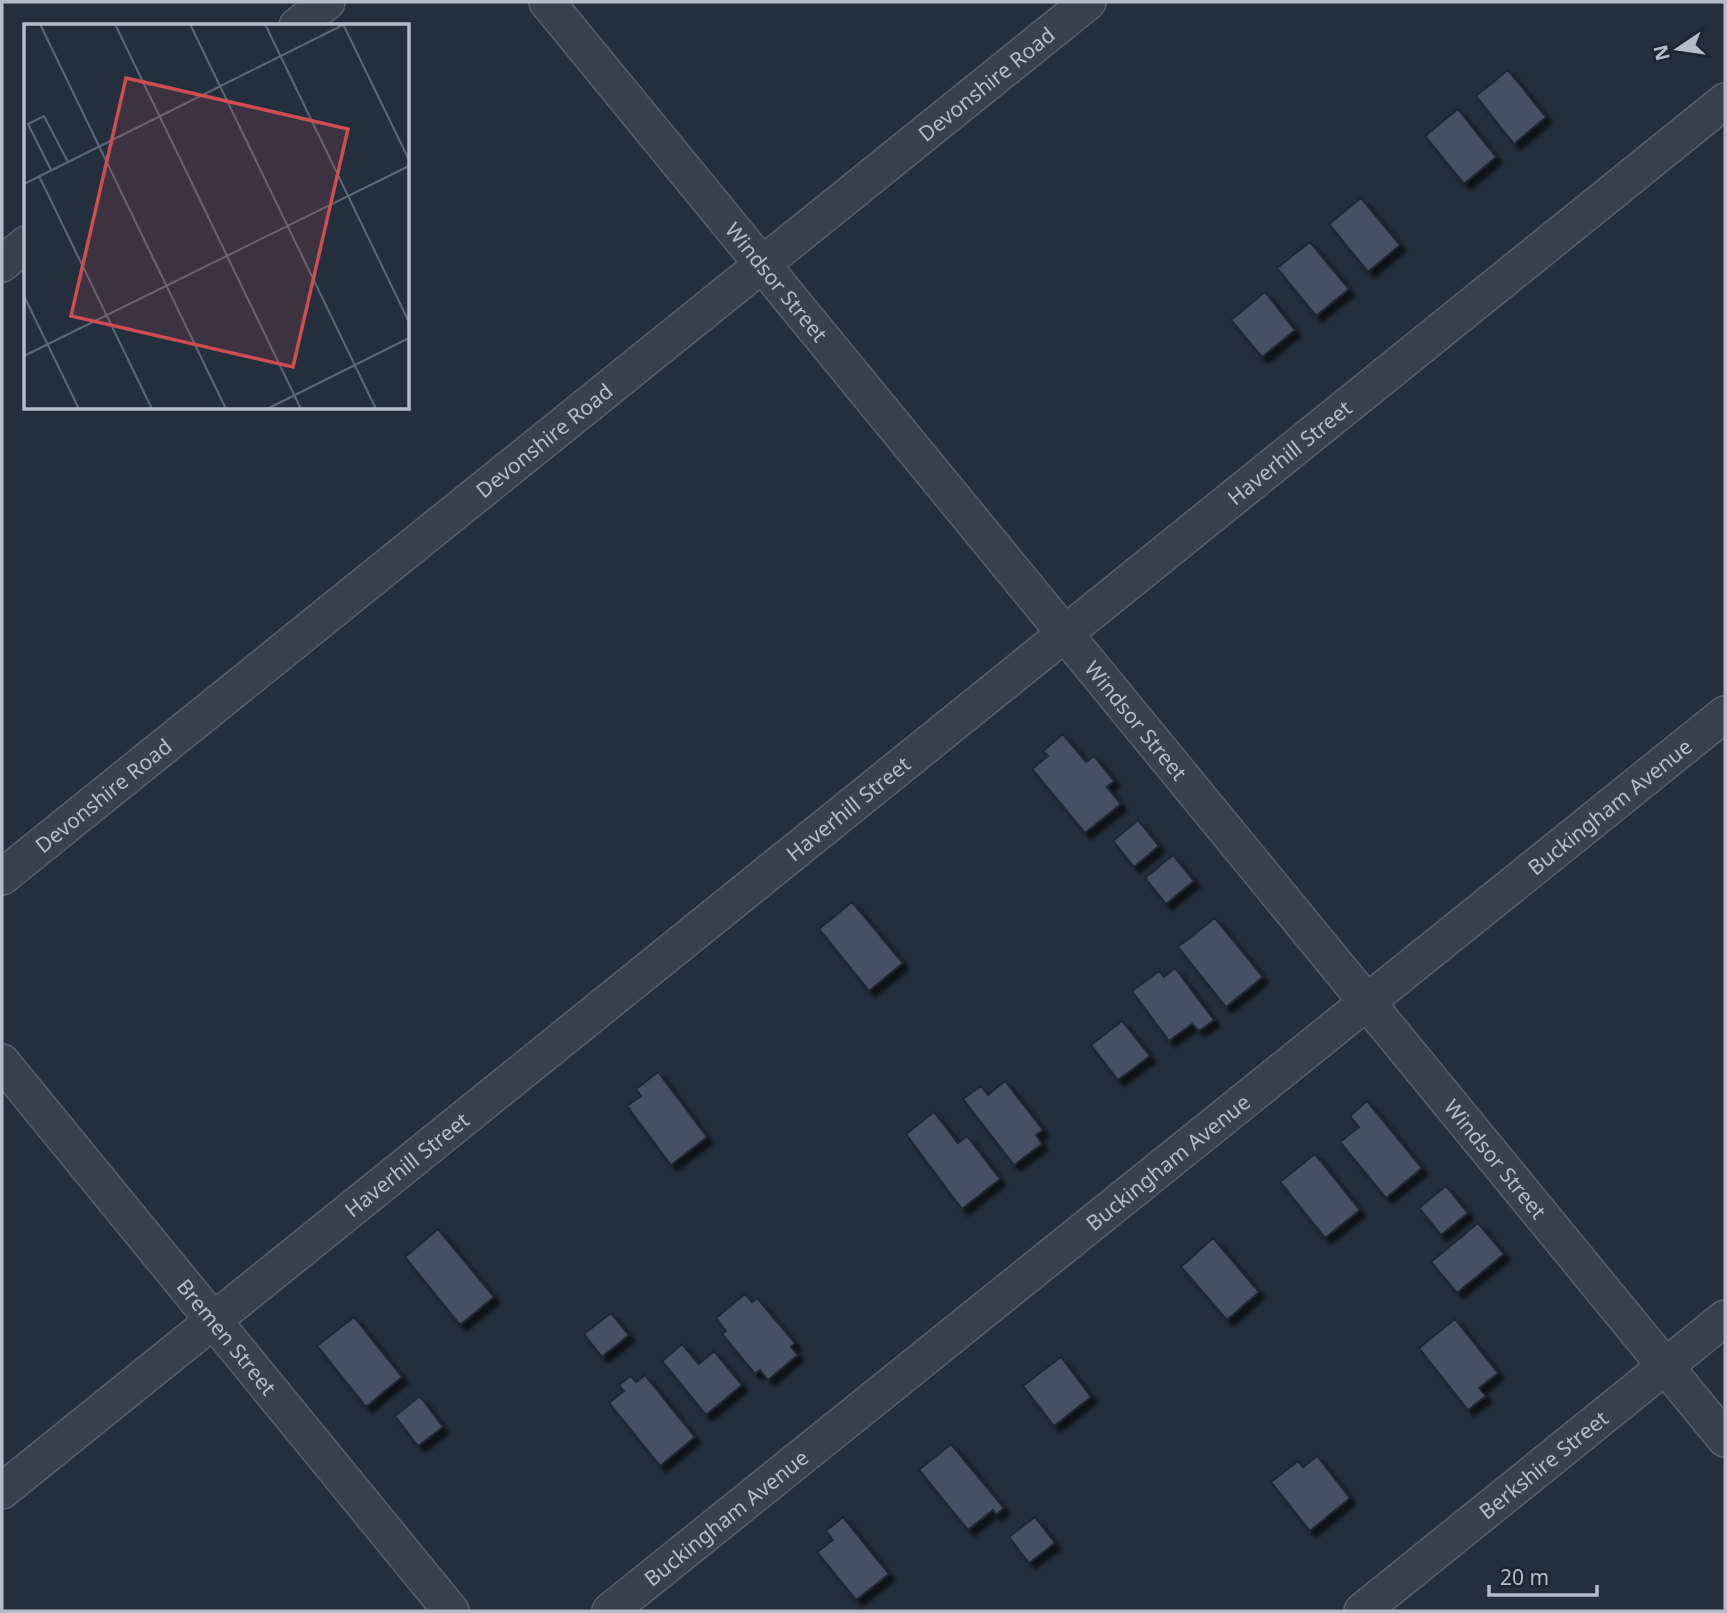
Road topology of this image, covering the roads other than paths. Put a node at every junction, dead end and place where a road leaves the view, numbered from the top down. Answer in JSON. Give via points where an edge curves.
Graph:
{"nodes":[{"id":1,"x":327,"y":2,"type":"edge"},
{"id":2,"x":547,"y":2,"type":"edge"},
{"id":3,"x":1088,"y":2,"type":"edge"},
{"id":4,"x":300,"y":24,"type":"edge"},
{"id":5,"x":1725,"y":101,"type":"edge"},
{"id":6,"x":24,"y":246,"type":"edge"},
{"id":7,"x":2,"y":264,"type":"edge"},
{"id":8,"x":762,"y":264,"type":"junction"},
{"id":9,"x":1065,"y":634,"type":"junction"},
{"id":10,"x":1725,"y":714,"type":"edge"},
{"id":11,"x":2,"y":877,"type":"edge"},
{"id":12,"x":1367,"y":1002,"type":"junction"},
{"id":13,"x":2,"y":1062,"type":"edge"},
{"id":14,"x":1725,"y":1318,"type":"edge"},
{"id":15,"x":213,"y":1320,"type":"junction"},
{"id":16,"x":1665,"y":1366,"type":"junction"},
{"id":17,"x":1725,"y":1439,"type":"edge"},
{"id":18,"x":2,"y":1490,"type":"edge"},
{"id":19,"x":451,"y":1611,"type":"edge"},
{"id":20,"x":610,"y":1611,"type":"edge"},
{"id":21,"x":1362,"y":1611,"type":"edge"}],
"edges":[{"from":1,"to":4,"type":"street"},
{"from":2,"to":8,"type":"street","name":"Windsor Street"},
{"from":3,"to":8,"type":"street","name":"Devonshire Road"},
{"from":5,"to":9,"type":"street","name":"Haverhill Street"},
{"from":6,"to":7,"type":"street"},
{"from":8,"to":9,"type":"street","name":"Windsor Street"},
{"from":8,"to":11,"type":"street","name":"Devonshire Road"},
{"from":9,"to":12,"type":"street","name":"Windsor Street"},
{"from":9,"to":15,"type":"street","name":"Haverhill Street"},
{"from":10,"to":12,"type":"street","name":"Buckingham Avenue"},
{"from":12,"to":16,"type":"street","name":"Windsor Street"},
{"from":12,"to":20,"type":"street","name":"Buckingham Avenue"},
{"from":13,"to":15,"type":"street","name":"Bremen Street"},
{"from":14,"to":16,"type":"street","name":"Berkshire Street"},
{"from":15,"to":18,"type":"street","name":"Haverhill Street"},
{"from":15,"to":19,"type":"street","name":"Bremen Street"},
{"from":16,"to":17,"type":"street","name":"Windsor Street"},
{"from":16,"to":21,"type":"street","name":"Berkshire Street"}]}
